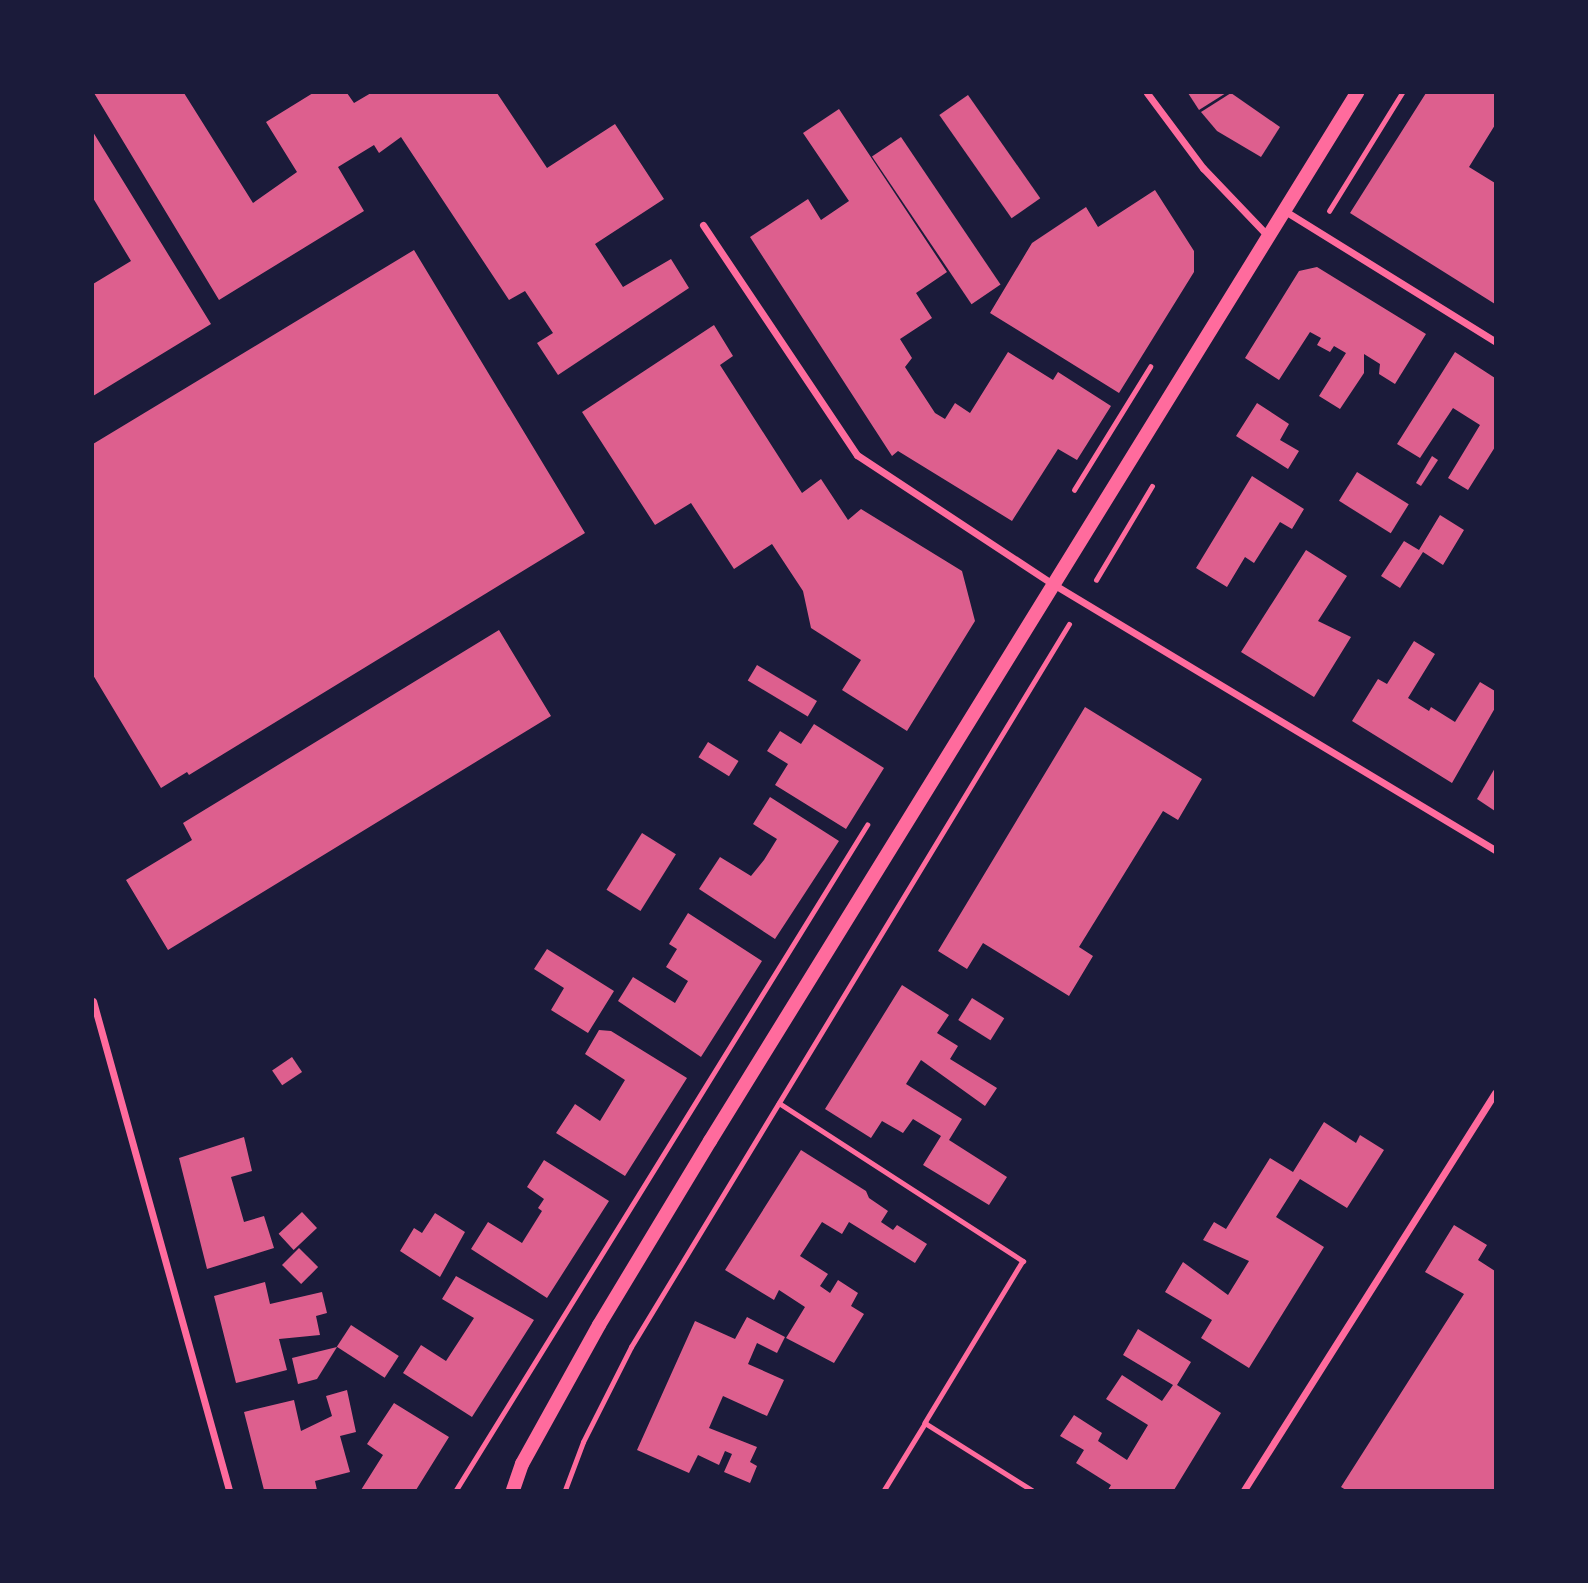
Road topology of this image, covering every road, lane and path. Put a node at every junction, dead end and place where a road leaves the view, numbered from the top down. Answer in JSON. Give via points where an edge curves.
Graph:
{"nodes":[{"id":1,"x":1147,"y":93,"type":"edge"},
{"id":2,"x":1357,"y":93,"type":"edge"},
{"id":3,"x":1402,"y":93,"type":"edge"},
{"id":4,"x":1284,"y":210,"type":"junction"},
{"id":5,"x":703,"y":225,"type":"dead end"},
{"id":6,"x":1314,"y":231,"type":"junction"},
{"id":7,"x":1268,"y":235,"type":"junction"},
{"id":8,"x":1495,"y":341,"type":"edge"},
{"id":9,"x":1151,"y":365,"type":"dead end"},
{"id":10,"x":1154,"y":483,"type":"dead end"},
{"id":11,"x":1067,"y":502,"type":"dead end"},
{"id":12,"x":1053,"y":584,"type":"junction"},
{"id":13,"x":1083,"y":602,"type":"junction"},
{"id":14,"x":874,"y":814,"type":"dead end"},
{"id":15,"x":1495,"y":850,"type":"edge"},
{"id":16,"x":93,"y":1001,"type":"edge"},
{"id":17,"x":1495,"y":1093,"type":"edge"},
{"id":18,"x":779,"y":1104,"type":"junction"},
{"id":19,"x":925,"y":1423,"type":"junction"},
{"id":20,"x":229,"y":1490,"type":"edge"},
{"id":21,"x":456,"y":1490,"type":"edge"},
{"id":22,"x":513,"y":1490,"type":"edge"},
{"id":23,"x":565,"y":1490,"type":"edge"},
{"id":24,"x":884,"y":1490,"type":"edge"},
{"id":25,"x":1032,"y":1490,"type":"edge"},
{"id":26,"x":1244,"y":1490,"type":"edge"}],
"edges":[{"from":1,"to":7,"type":"street","via":[[1203,168]]},
{"from":2,"to":4,"type":"main road"},
{"from":3,"to":6,"type":"path"},
{"from":4,"to":6,"type":"street"},
{"from":4,"to":7,"type":"main road"},
{"from":5,"to":12,"type":"street","via":[[857,455]]},
{"from":6,"to":8,"type":"street"},
{"from":7,"to":12,"type":"main road"},
{"from":9,"to":11,"type":"path"},
{"from":10,"to":13,"type":"path"},
{"from":12,"to":13,"type":"street"},
{"from":12,"to":22,"type":"main road","via":[[599,1325],[522,1464]]},
{"from":13,"to":15,"type":"street"},
{"from":13,"to":18,"type":"path"},
{"from":14,"to":21,"type":"path"},
{"from":16,"to":20,"type":"street"},
{"from":17,"to":26,"type":"street"},
{"from":18,"to":19,"type":"path","via":[[1023,1261]]},
{"from":18,"to":23,"type":"path","via":[[631,1347],[583,1442]]},
{"from":19,"to":24,"type":"path"},
{"from":19,"to":25,"type":"path"}]}
